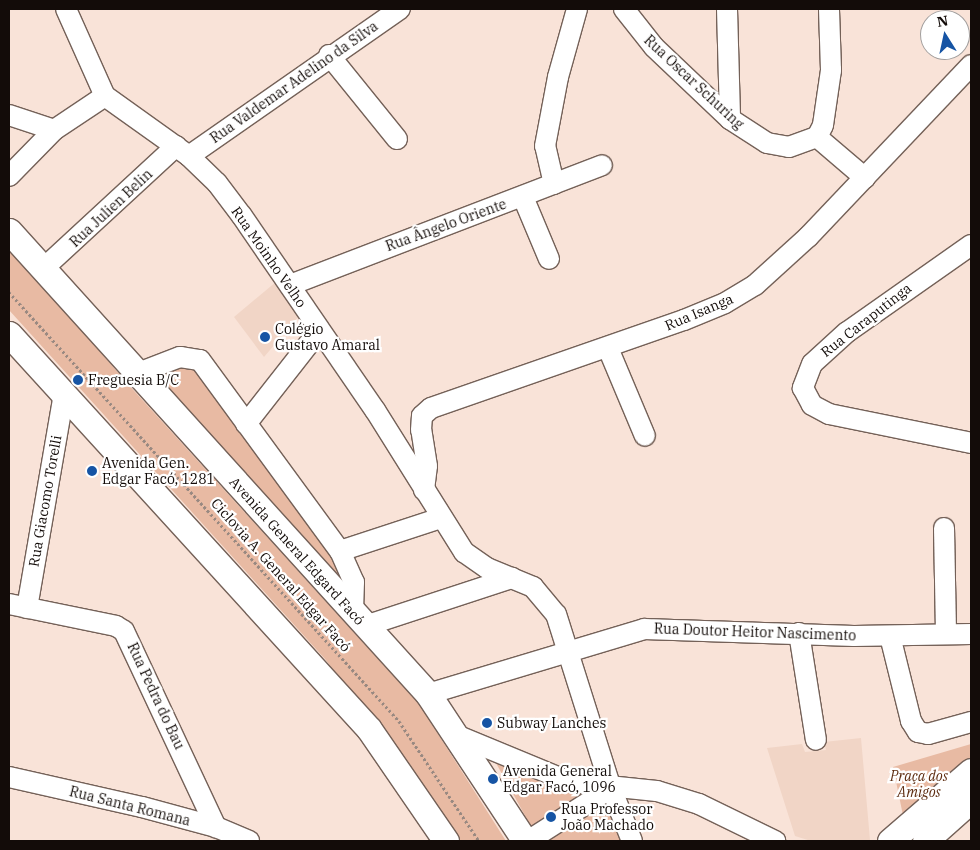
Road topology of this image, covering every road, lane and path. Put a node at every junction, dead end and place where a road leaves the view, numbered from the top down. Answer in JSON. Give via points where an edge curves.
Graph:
{"nodes":[{"id":1,"x":66,"y":9,"type":"edge"},
{"id":2,"x":400,"y":9,"type":"edge"},
{"id":3,"x":577,"y":9,"type":"edge"},
{"id":4,"x":624,"y":9,"type":"edge"},
{"id":5,"x":727,"y":9,"type":"edge"},
{"id":6,"x":829,"y":9,"type":"edge"},
{"id":7,"x":329,"y":55,"type":"junction"},
{"id":8,"x":971,"y":65,"type":"edge"},
{"id":9,"x":105,"y":96,"type":"junction"},
{"id":10,"x":9,"y":115,"type":"edge"},
{"id":11,"x":730,"y":120,"type":"junction"},
{"id":12,"x":54,"y":130,"type":"junction"},
{"id":13,"x":820,"y":131,"type":"junction"},
{"id":14,"x":397,"y":139,"type":"dead end"},
{"id":15,"x":183,"y":151,"type":"junction"},
{"id":16,"x":602,"y":166,"type":"dead end"},
{"id":17,"x":9,"y":176,"type":"edge"},
{"id":18,"x":866,"y":178,"type":"junction"},
{"id":19,"x":554,"y":184,"type":"junction"},
{"id":20,"x":522,"y":197,"type":"junction"},
{"id":21,"x":9,"y":231,"type":"edge"},
{"id":22,"x":970,"y":249,"type":"edge"},
{"id":23,"x":549,"y":259,"type":"dead end"},
{"id":24,"x":44,"y":268,"type":"junction"},
{"id":25,"x":290,"y":285,"type":"junction"},
{"id":26,"x":9,"y":292,"type":"edge"},
{"id":27,"x":320,"y":331,"type":"junction"},
{"id":28,"x":9,"y":334,"type":"edge"},
{"id":29,"x":608,"y":348,"type":"junction"},
{"id":30,"x":138,"y":373,"type":"junction"},
{"id":31,"x":64,"y":394,"type":"junction"},
{"id":32,"x":246,"y":424,"type":"junction"},
{"id":33,"x":646,"y":436,"type":"dead end"},
{"id":34,"x":971,"y":443,"type":"edge"},
{"id":35,"x":424,"y":490,"type":"junction"},
{"id":36,"x":441,"y":518,"type":"junction"},
{"id":37,"x":944,"y":528,"type":"dead end"},
{"id":38,"x":340,"y":551,"type":"junction"},
{"id":39,"x":512,"y":578,"type":"junction"},
{"id":40,"x":18,"y":606,"type":"edge"},
{"id":41,"x":359,"y":620,"type":"junction"},
{"id":42,"x":799,"y":633,"type":"junction"},
{"id":43,"x":946,"y":634,"type":"junction"},
{"id":44,"x":971,"y":634,"type":"edge"},
{"id":45,"x":890,"y":636,"type":"junction"},
{"id":46,"x":570,"y":653,"type":"junction"},
{"id":47,"x":428,"y":694,"type":"junction"},
{"id":48,"x":971,"y":722,"type":"edge"},
{"id":49,"x":456,"y":734,"type":"junction"},
{"id":50,"x":816,"y":740,"type":"dead end"},
{"id":51,"x":971,"y":771,"type":"edge"},
{"id":52,"x":9,"y":777,"type":"edge"},
{"id":53,"x":611,"y":788,"type":"junction"},
{"id":54,"x":971,"y":800,"type":"edge"},
{"id":55,"x":216,"y":827,"type":"junction"},
{"id":56,"x":249,"y":841,"type":"edge"},
{"id":57,"x":446,"y":841,"type":"edge"},
{"id":58,"x":479,"y":841,"type":"edge"},
{"id":59,"x":526,"y":841,"type":"edge"},
{"id":60,"x":632,"y":841,"type":"edge"},
{"id":61,"x":775,"y":841,"type":"edge"},
{"id":62,"x":890,"y":841,"type":"edge"},
{"id":63,"x":925,"y":841,"type":"edge"}],
"edges":[{"from":1,"to":9,"type":"street"},
{"from":2,"to":7,"type":"street","name":"Rua Valdemar Adelino da Silva"},
{"from":3,"to":19,"type":"street","via":[[558,77],[545,146]]},
{"from":4,"to":11,"type":"street","name":"Rua Oscar Schuring","via":[[654,47]]},
{"from":5,"to":11,"type":"street"},
{"from":6,"to":13,"type":"street","via":[[831,70]]},
{"from":7,"to":14,"type":"street"},
{"from":7,"to":15,"type":"street","name":"Rua Valdemar Adelino da Silva"},
{"from":8,"to":18,"type":"street","name":"Rua Isanga"},
{"from":9,"to":12,"type":"street"},
{"from":9,"to":15,"type":"street","name":"Rua Moinho Velho"},
{"from":10,"to":12,"type":"street"},
{"from":11,"to":13,"type":"street","name":"Rua Oscar Schuring","via":[[767,143],[789,147]]},
{"from":12,"to":17,"type":"street"},
{"from":13,"to":18,"type":"street"},
{"from":15,"to":24,"type":"street","name":"Rua Julien Belin"},
{"from":15,"to":25,"type":"street","name":"Rua Moinho Velho","via":[[217,183]]},
{"from":16,"to":19,"type":"street","name":"Rua Ângelo Oriente"},
{"from":18,"to":29,"type":"street","name":"Rua Isanga","via":[[755,285],[725,303]]},
{"from":19,"to":20,"type":"street","name":"Rua Ângelo Oriente"},
{"from":20,"to":23,"type":"street"},
{"from":20,"to":25,"type":"street","name":"Rua Ângelo Oriente","via":[[404,239]]},
{"from":21,"to":24,"type":"main road","name":"Avenida General Edgard Facó"},
{"from":22,"to":34,"type":"street","name":"Rua Caraputinga","via":[[924,275],[847,332],[812,364],[803,388],[812,405],[829,414]]},
{"from":24,"to":30,"type":"main road","name":"Avenida General Edgard Facó"},
{"from":25,"to":27,"type":"street","name":"Rua Moinho Velho"},
{"from":26,"to":58,"type":"path","name":"Ciclovia A. General Edgar Facó","via":[[399,721]]},
{"from":27,"to":32,"type":"street"},
{"from":27,"to":35,"type":"street","name":"Rua Moinho Velho","via":[[375,410]]},
{"from":28,"to":31,"type":"main road"},
{"from":29,"to":33,"type":"street"},
{"from":29,"to":35,"type":"street","name":"Rua Isanga","via":[[548,365],[431,408],[422,416],[420,430],[427,466]]},
{"from":30,"to":32,"type":"street","via":[[180,357],[200,360]]},
{"from":30,"to":41,"type":"main road","name":"Avenida General Edgard Facó"},
{"from":31,"to":40,"type":"street","name":"Rua Giacomo Torelli"},
{"from":31,"to":57,"type":"main road","via":[[369,729]]},
{"from":32,"to":38,"type":"street"},
{"from":35,"to":36,"type":"street","name":"Rua Moinho Velho"},
{"from":36,"to":38,"type":"street"},
{"from":36,"to":39,"type":"street","name":"Rua Moinho Velho","via":[[464,552],[487,568]]},
{"from":37,"to":43,"type":"street"},
{"from":38,"to":41,"type":"street","via":[[354,582]]},
{"from":39,"to":41,"type":"street"},
{"from":39,"to":46,"type":"street","name":"Rua Moinho Velho","via":[[533,587],[545,598],[556,614]]},
{"from":40,"to":55,"type":"street","name":"Rua Pedra do Bau","via":[[116,626],[124,631]]},
{"from":41,"to":47,"type":"main road","name":"Avenida General Edgard Facó"},
{"from":42,"to":45,"type":"street","name":"Rua Doutor Heitor Nascimento"},
{"from":42,"to":46,"type":"street","name":"Rua Doutor Heitor Nascimento","via":[[644,629]]},
{"from":42,"to":50,"type":"street"},
{"from":43,"to":44,"type":"street","name":"Rua Doutor Heitor Nascimento"},
{"from":43,"to":45,"type":"street","name":"Rua Doutor Heitor Nascimento"},
{"from":45,"to":48,"type":"street","via":[[911,721],[918,732],[928,734]]},
{"from":46,"to":47,"type":"street","name":"Rua Doutor Heitor Nascimento"},
{"from":46,"to":53,"type":"street","name":"Rua Moinho Velho"},
{"from":47,"to":49,"type":"main road","name":"Avenida General Edgard Facó"},
{"from":49,"to":53,"type":"street","via":[[551,776]]},
{"from":49,"to":59,"type":"main road","name":"Avenida General Edgard Facó"},
{"from":51,"to":62,"type":"main road"},
{"from":52,"to":55,"type":"street","name":"Rua Santa Romana"},
{"from":53,"to":59,"type":"street"},
{"from":53,"to":60,"type":"street","name":"Rua Moinho Velho"},
{"from":53,"to":61,"type":"street","via":[[658,791],[699,804]]},
{"from":54,"to":63,"type":"main road"},
{"from":55,"to":56,"type":"street","name":"Rua Santa Romana"}]}
